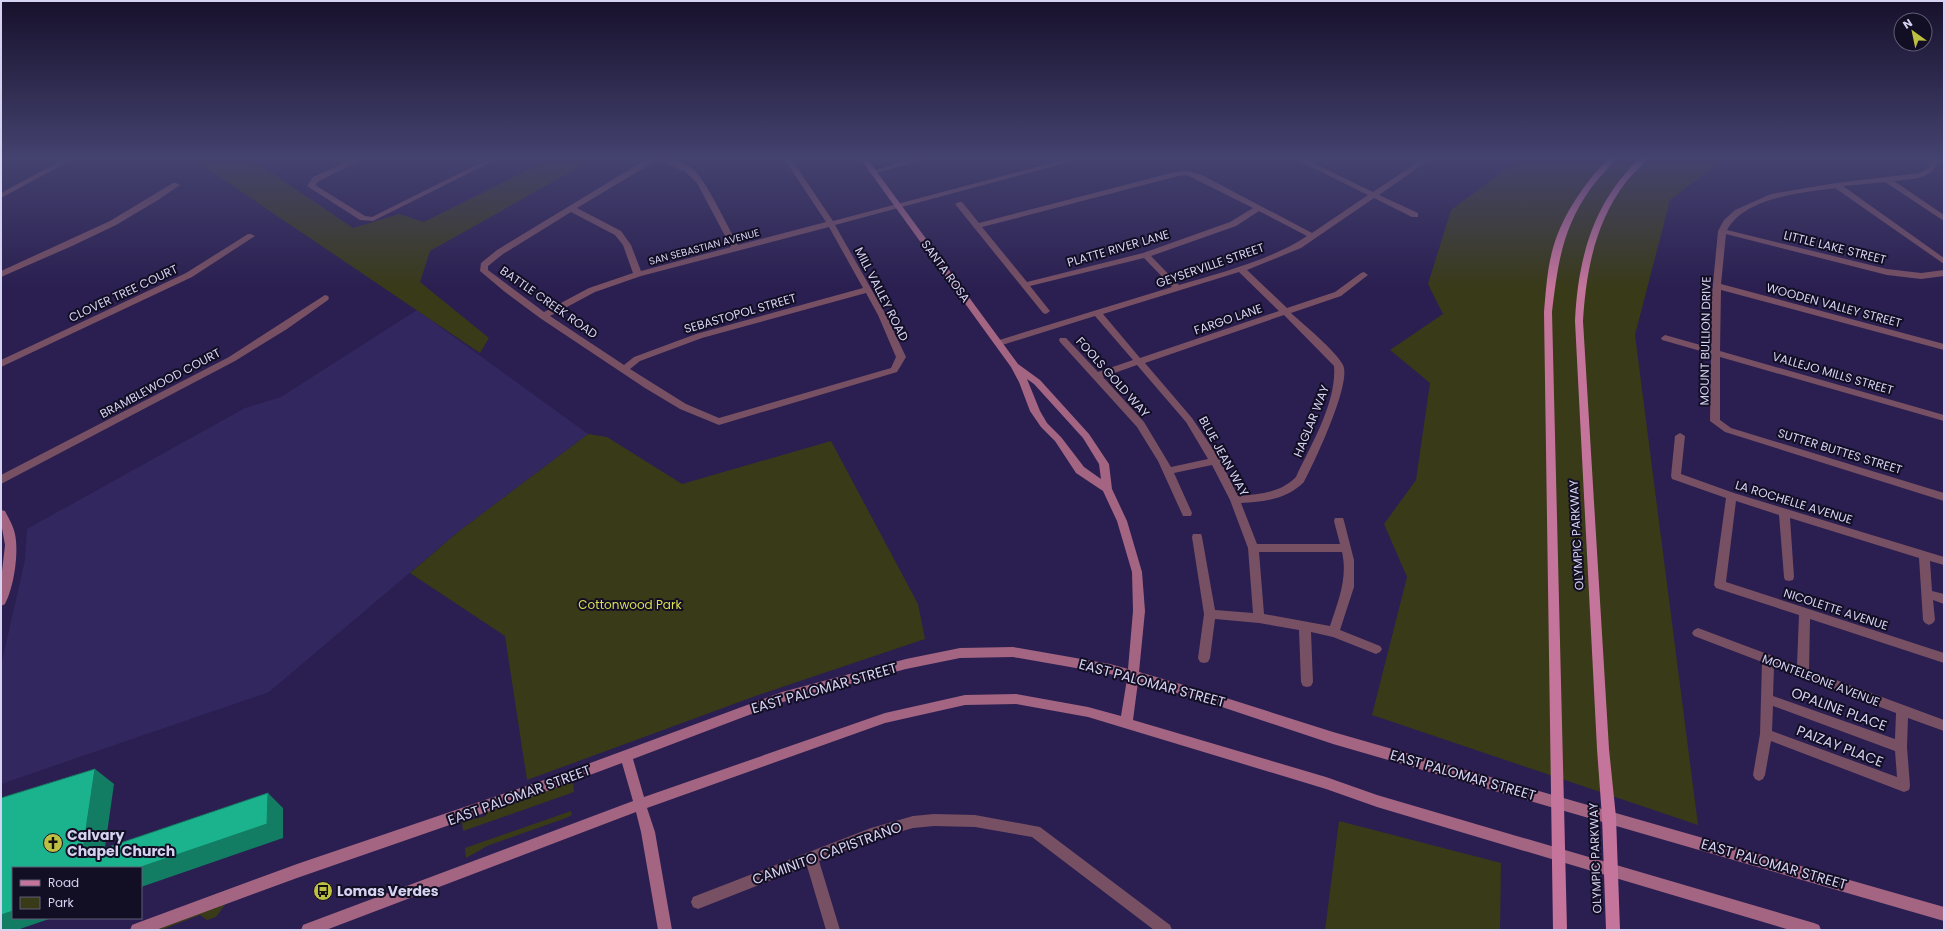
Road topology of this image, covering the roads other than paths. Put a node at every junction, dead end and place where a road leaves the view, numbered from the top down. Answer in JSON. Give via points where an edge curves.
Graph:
{"nodes":[{"id":1,"x":152,"y":200,"type":"edge"},
{"id":2,"x":334,"y":200,"type":"edge"},
{"id":3,"x":411,"y":200,"type":"edge"},
{"id":4,"x":583,"y":200,"type":"edge"},
{"id":5,"x":710,"y":200,"type":"edge"},
{"id":6,"x":815,"y":200,"type":"edge"},
{"id":7,"x":895,"y":200,"type":"edge"},
{"id":8,"x":920,"y":200,"type":"edge"},
{"id":9,"x":1076,"y":200,"type":"edge"},
{"id":10,"x":1244,"y":200,"type":"edge"},
{"id":11,"x":1366,"y":200,"type":"edge"},
{"id":12,"x":1385,"y":200,"type":"edge"},
{"id":13,"x":1580,"y":200,"type":"edge"},
{"id":14,"x":1611,"y":200,"type":"edge"},
{"id":15,"x":1762,"y":200,"type":"edge"},
{"id":16,"x":1858,"y":200,"type":"edge"},
{"id":17,"x":1918,"y":200,"type":"edge"},
{"id":18,"x":959,"y":204,"type":"dead end"},
{"id":19,"x":899,"y":206,"type":"junction"},
{"id":20,"x":570,"y":208,"type":"junction"},
{"id":21,"x":1259,"y":208,"type":"junction"},
{"id":22,"x":1415,"y":215,"type":"dead end"},
{"id":23,"x":1943,"y":217,"type":"edge"},
{"id":24,"x":831,"y":224,"type":"junction"},
{"id":25,"x":977,"y":226,"type":"junction"},
{"id":26,"x":1722,"y":231,"type":"junction"},
{"id":27,"x":251,"y":236,"type":"dead end"},
{"id":28,"x":1312,"y":236,"type":"junction"},
{"id":29,"x":736,"y":249,"type":"junction"},
{"id":30,"x":1146,"y":254,"type":"junction"},
{"id":31,"x":1944,"y":262,"type":"edge"},
{"id":32,"x":1242,"y":269,"type":"junction"},
{"id":33,"x":1944,"y":273,"type":"edge"},
{"id":34,"x":1,"y":274,"type":"edge"},
{"id":35,"x":638,"y":274,"type":"junction"},
{"id":36,"x":1364,"y":275,"type":"dead end"},
{"id":37,"x":1025,"y":285,"type":"junction"},
{"id":38,"x":1717,"y":286,"type":"junction"},
{"id":39,"x":1178,"y":289,"type":"junction"},
{"id":40,"x":866,"y":290,"type":"junction"},
{"id":41,"x":325,"y":298,"type":"dead end"},
{"id":42,"x":1046,"y":311,"type":"dead end"},
{"id":43,"x":1285,"y":312,"type":"junction"},
{"id":44,"x":1097,"y":313,"type":"junction"},
{"id":45,"x":543,"y":316,"type":"junction"},
{"id":46,"x":1665,"y":338,"type":"dead end"},
{"id":47,"x":1063,"y":340,"type":"dead end"},
{"id":48,"x":999,"y":343,"type":"junction"},
{"id":49,"x":1944,"y":347,"type":"edge"},
{"id":50,"x":1715,"y":352,"type":"junction"},
{"id":51,"x":1138,"y":361,"type":"junction"},
{"id":52,"x":1,"y":364,"type":"edge"},
{"id":53,"x":1015,"y":366,"type":"junction"},
{"id":54,"x":624,"y":369,"type":"junction"},
{"id":55,"x":1096,"y":376,"type":"junction"},
{"id":56,"x":1944,"y":418,"type":"edge"},
{"id":57,"x":719,"y":422,"type":"joint"},
{"id":58,"x":1728,"y":430,"type":"joint"},
{"id":59,"x":1680,"y":436,"type":"dead end"},
{"id":60,"x":1215,"y":461,"type":"junction"},
{"id":61,"x":1169,"y":471,"type":"junction"},
{"id":62,"x":1,"y":480,"type":"edge"},
{"id":63,"x":1107,"y":488,"type":"junction"},
{"id":64,"x":1731,"y":496,"type":"junction"},
{"id":65,"x":1944,"y":497,"type":"edge"},
{"id":66,"x":1235,"y":500,"type":"junction"},
{"id":67,"x":1784,"y":512,"type":"junction"},
{"id":68,"x":1187,"y":513,"type":"dead end"},
{"id":69,"x":1,"y":514,"type":"edge"},
{"id":70,"x":1339,"y":521,"type":"dead end"},
{"id":71,"x":1197,"y":537,"type":"dead end"},
{"id":72,"x":1253,"y":548,"type":"junction"},
{"id":73,"x":1345,"y":548,"type":"junction"},
{"id":74,"x":1924,"y":555,"type":"junction"},
{"id":75,"x":1944,"y":561,"type":"edge"},
{"id":76,"x":1789,"y":577,"type":"dead end"},
{"id":77,"x":1927,"y":594,"type":"junction"},
{"id":78,"x":1944,"y":599,"type":"edge"},
{"id":79,"x":1,"y":601,"type":"edge"},
{"id":80,"x":1804,"y":612,"type":"junction"},
{"id":81,"x":1210,"y":614,"type":"junction"},
{"id":82,"x":1259,"y":618,"type":"junction"},
{"id":83,"x":1929,"y":620,"type":"dead end"},
{"id":84,"x":1305,"y":627,"type":"junction"},
{"id":85,"x":1334,"y":632,"type":"junction"},
{"id":86,"x":1698,"y":633,"type":"dead end"},
{"id":87,"x":1376,"y":649,"type":"dead end"},
{"id":88,"x":1204,"y":658,"type":"dead end"},
{"id":89,"x":1944,"y":658,"type":"edge"},
{"id":90,"x":1768,"y":660,"type":"junction"},
{"id":91,"x":1803,"y":673,"type":"junction"},
{"id":92,"x":1133,"y":676,"type":"junction"},
{"id":93,"x":1307,"y":682,"type":"dead end"},
{"id":94,"x":1767,"y":699,"type":"junction"},
{"id":95,"x":1902,"y":711,"type":"junction"},
{"id":96,"x":1126,"y":724,"type":"junction"},
{"id":97,"x":1944,"y":726,"type":"edge"},
{"id":98,"x":1766,"y":734,"type":"junction"},
{"id":99,"x":1901,"y":747,"type":"junction"},
{"id":100,"x":626,"y":756,"type":"junction"},
{"id":101,"x":1759,"y":775,"type":"dead end"},
{"id":102,"x":1559,"y":802,"type":"junction"},
{"id":103,"x":641,"y":804,"type":"junction"},
{"id":104,"x":1609,"y":817,"type":"junction"},
{"id":105,"x":1558,"y":855,"type":"junction"},
{"id":106,"x":811,"y":858,"type":"junction"},
{"id":107,"x":1610,"y":869,"type":"junction"},
{"id":108,"x":698,"y":902,"type":"dead end"},
{"id":109,"x":1944,"y":914,"type":"edge"},
{"id":110,"x":137,"y":930,"type":"edge"},
{"id":111,"x":308,"y":930,"type":"edge"},
{"id":112,"x":665,"y":930,"type":"edge"},
{"id":113,"x":832,"y":930,"type":"edge"},
{"id":114,"x":1165,"y":930,"type":"edge"},
{"id":115,"x":1560,"y":930,"type":"edge"},
{"id":116,"x":1613,"y":930,"type":"edge"},
{"id":117,"x":1814,"y":930,"type":"edge"}],
"edges":[{"from":1,"to":34,"type":"street","via":[[95,232]]},
{"from":2,"to":3,"type":"street","via":[[363,218],[374,219]]},
{"from":4,"to":20,"type":"street","name":"BATTLE CREEK ROAD"},
{"from":5,"to":29,"type":"street"},
{"from":6,"to":24,"type":"street","name":"MILL VALLEY ROAD"},
{"from":7,"to":19,"type":"main road","name":"SANTA ROSA"},
{"from":8,"to":19,"type":"street","name":"SAN SEBASTIAN AVENUE"},
{"from":9,"to":25,"type":"street"},
{"from":10,"to":21,"type":"street"},
{"from":11,"to":28,"type":"street","name":"GEYSERVILLE STREET"},
{"from":12,"to":22,"type":"street"},
{"from":13,"to":102,"type":"main road","name":"OLYMPIC PARKWAY","via":[[1560,239],[1554,263],[1548,312],[1555,732]]},
{"from":14,"to":104,"type":"main road","name":"OLYMPIC PARKWAY","via":[[1595,227],[1584,270],[1579,321]]},
{"from":15,"to":26,"type":"street","via":[[1738,212]]},
{"from":16,"to":31,"type":"street"},
{"from":17,"to":23,"type":"street"},
{"from":18,"to":25,"type":"street"},
{"from":19,"to":24,"type":"street","name":"SAN SEBASTIAN AVENUE"},
{"from":19,"to":48,"type":"main road","name":"SANTA ROSA"},
{"from":20,"to":35,"type":"street","via":[[618,233],[628,248]]},
{"from":20,"to":45,"type":"street","name":"BATTLE CREEK ROAD","via":[[484,265],[484,271]]},
{"from":21,"to":28,"type":"street"},
{"from":21,"to":30,"type":"street","name":"PLATTE RIVER LANE","via":[[1233,224]]},
{"from":24,"to":29,"type":"street","name":"SAN SEBASTIAN AVENUE"},
{"from":24,"to":40,"type":"street","name":"MILL VALLEY ROAD"},
{"from":25,"to":37,"type":"street"},
{"from":26,"to":33,"type":"street","name":"LITTLE LAKE STREET","via":[[1886,272],[1921,276]]},
{"from":26,"to":38,"type":"street","name":"MOUNT BULLION DRIVE"},
{"from":27,"to":52,"type":"street","name":"CLOVER TREE COURT","via":[[188,274]]},
{"from":28,"to":32,"type":"street","name":"GEYSERVILLE STREET","via":[[1298,246]]},
{"from":29,"to":35,"type":"street","name":"SAN SEBASTIAN AVENUE"},
{"from":30,"to":37,"type":"street","name":"PLATTE RIVER LANE"},
{"from":30,"to":39,"type":"street"},
{"from":32,"to":39,"type":"street","name":"GEYSERVILLE STREET"},
{"from":32,"to":43,"type":"street","name":"HAGLAR WAY"},
{"from":35,"to":45,"type":"street","name":"SAN SEBASTIAN AVENUE","via":[[592,290]]},
{"from":36,"to":43,"type":"street","name":"FARGO LANE","via":[[1338,294]]},
{"from":37,"to":42,"type":"street"},
{"from":38,"to":49,"type":"street","name":"WOODEN VALLEY STREET"},
{"from":38,"to":50,"type":"street","name":"MOUNT BULLION DRIVE"},
{"from":39,"to":44,"type":"street","name":"GEYSERVILLE STREET"},
{"from":40,"to":54,"type":"street","name":"SEBASTOPOL STREET","via":[[698,336],[637,359]]},
{"from":40,"to":57,"type":"street","name":"MILL VALLEY ROAD","via":[[882,315],[900,357],[894,370]]},
{"from":41,"to":62,"type":"street","name":"BRAMBLEWOOD COURT","via":[[232,359]]},
{"from":43,"to":51,"type":"street","name":"FARGO LANE"},
{"from":43,"to":66,"type":"street","name":"HAGLAR WAY","via":[[1339,366],[1339,383],[1328,416],[1296,484],[1285,492],[1271,496]]},
{"from":44,"to":48,"type":"street","name":"GEYSERVILLE STREET"},
{"from":44,"to":51,"type":"street","name":"BLUE JEAN WAY"},
{"from":45,"to":54,"type":"street","name":"BATTLE CREEK ROAD"},
{"from":46,"to":50,"type":"street","name":"VALLEJO MILLS STREET"},
{"from":47,"to":55,"type":"street","name":"FOOLS GOLD WAY","via":[[1083,365]]},
{"from":48,"to":53,"type":"main road","name":"SANTA ROSA"},
{"from":50,"to":56,"type":"street","name":"VALLEJO MILLS STREET"},
{"from":50,"to":58,"type":"street","name":"MOUNT BULLION DRIVE","via":[[1715,421]]},
{"from":51,"to":55,"type":"street","name":"FARGO LANE"},
{"from":51,"to":60,"type":"street","name":"BLUE JEAN WAY","via":[[1189,420]]},
{"from":53,"to":63,"type":"main road","name":"SANTA ROSA","via":[[1044,425],[1058,439],[1080,470]]},
{"from":53,"to":63,"type":"main road","name":"SANTA ROSA","via":[[1038,382],[1086,436],[1104,464]]},
{"from":54,"to":57,"type":"street","name":"BATTLE CREEK ROAD","via":[[699,415]]},
{"from":55,"to":61,"type":"street","name":"FOOLS GOLD WAY","via":[[1133,415]]},
{"from":58,"to":65,"type":"street","name":"SUTTER BUTTES STREET"},
{"from":59,"to":64,"type":"street","name":"LA ROCHELLE AVENUE","via":[[1676,476]]},
{"from":60,"to":61,"type":"street"},
{"from":60,"to":66,"type":"street","name":"BLUE JEAN WAY"},
{"from":61,"to":68,"type":"street","name":"FOOLS GOLD WAY"},
{"from":63,"to":92,"type":"main road","name":"SANTA ROSA","via":[[1122,521],[1137,572],[1139,610]]},
{"from":64,"to":67,"type":"street","name":"LA ROCHELLE AVENUE"},
{"from":64,"to":80,"type":"street","name":"NICOLETTE AVENUE","via":[[1720,585]]},
{"from":66,"to":72,"type":"street","name":"BLUE JEAN WAY"},
{"from":67,"to":74,"type":"street","name":"LA ROCHELLE AVENUE"},
{"from":67,"to":76,"type":"street"},
{"from":69,"to":79,"type":"main road","via":[[10,536],[10,568]]},
{"from":70,"to":73,"type":"street"},
{"from":71,"to":81,"type":"street"},
{"from":72,"to":73,"type":"street"},
{"from":72,"to":82,"type":"street","name":"BLUE JEAN WAY"},
{"from":73,"to":85,"type":"street","via":[[1349,560],[1348,587]]},
{"from":74,"to":75,"type":"street","name":"LA ROCHELLE AVENUE"},
{"from":74,"to":77,"type":"street"},
{"from":77,"to":78,"type":"street"},
{"from":77,"to":83,"type":"street"},
{"from":80,"to":89,"type":"street","name":"NICOLETTE AVENUE"},
{"from":80,"to":91,"type":"street"},
{"from":81,"to":82,"type":"street"},
{"from":81,"to":88,"type":"street"},
{"from":82,"to":84,"type":"street"},
{"from":84,"to":85,"type":"street"},
{"from":84,"to":93,"type":"street"},
{"from":85,"to":87,"type":"street"},
{"from":86,"to":90,"type":"street","name":"MONTELEONE AVENUE"},
{"from":90,"to":91,"type":"street","name":"MONTELEONE AVENUE"},
{"from":90,"to":94,"type":"street"},
{"from":91,"to":95,"type":"street","name":"MONTELEONE AVENUE"},
{"from":92,"to":96,"type":"main road","name":"SANTA ROSA"},
{"from":92,"to":100,"type":"main road","name":"EAST PALOMAR STREET","via":[[1099,666],[1013,652],[960,653],[906,664],[782,697]]},
{"from":92,"to":102,"type":"main road","name":"EAST PALOMAR STREET","via":[[1333,738]]},
{"from":94,"to":98,"type":"street"},
{"from":94,"to":99,"type":"street","name":"OPALINE PLACE"},
{"from":95,"to":97,"type":"street","name":"MONTELEONE AVENUE"},
{"from":95,"to":99,"type":"street"},
{"from":96,"to":103,"type":"main road","via":[[1088,712],[1016,699],[965,700],[885,718]]},
{"from":96,"to":105,"type":"main road","via":[[1326,782],[1407,810]]},
{"from":98,"to":99,"type":"street","name":"PAIZAY PLACE","via":[[1904,786]]},
{"from":98,"to":101,"type":"street"},
{"from":100,"to":103,"type":"main road"},
{"from":100,"to":110,"type":"main road","name":"EAST PALOMAR STREET","via":[[481,809],[282,876]]},
{"from":102,"to":104,"type":"main road","name":"EAST PALOMAR STREET"},
{"from":102,"to":105,"type":"main road","name":"OLYMPIC PARKWAY"},
{"from":103,"to":111,"type":"main road"},
{"from":103,"to":112,"type":"main road"},
{"from":104,"to":107,"type":"main road","name":"OLYMPIC PARKWAY"},
{"from":104,"to":109,"type":"main road","name":"EAST PALOMAR STREET"},
{"from":105,"to":107,"type":"main road"},
{"from":105,"to":115,"type":"main road","name":"OLYMPIC PARKWAY"},
{"from":106,"to":108,"type":"street","name":"CAMINITO CAPISTRANO"},
{"from":106,"to":113,"type":"street"},
{"from":106,"to":114,"type":"street","name":"CAMINITO CAPISTRANO","via":[[871,834],[913,822],[954,820],[1015,826],[1035,831]]},
{"from":107,"to":116,"type":"main road","name":"OLYMPIC PARKWAY"},
{"from":107,"to":117,"type":"main road"}]}
